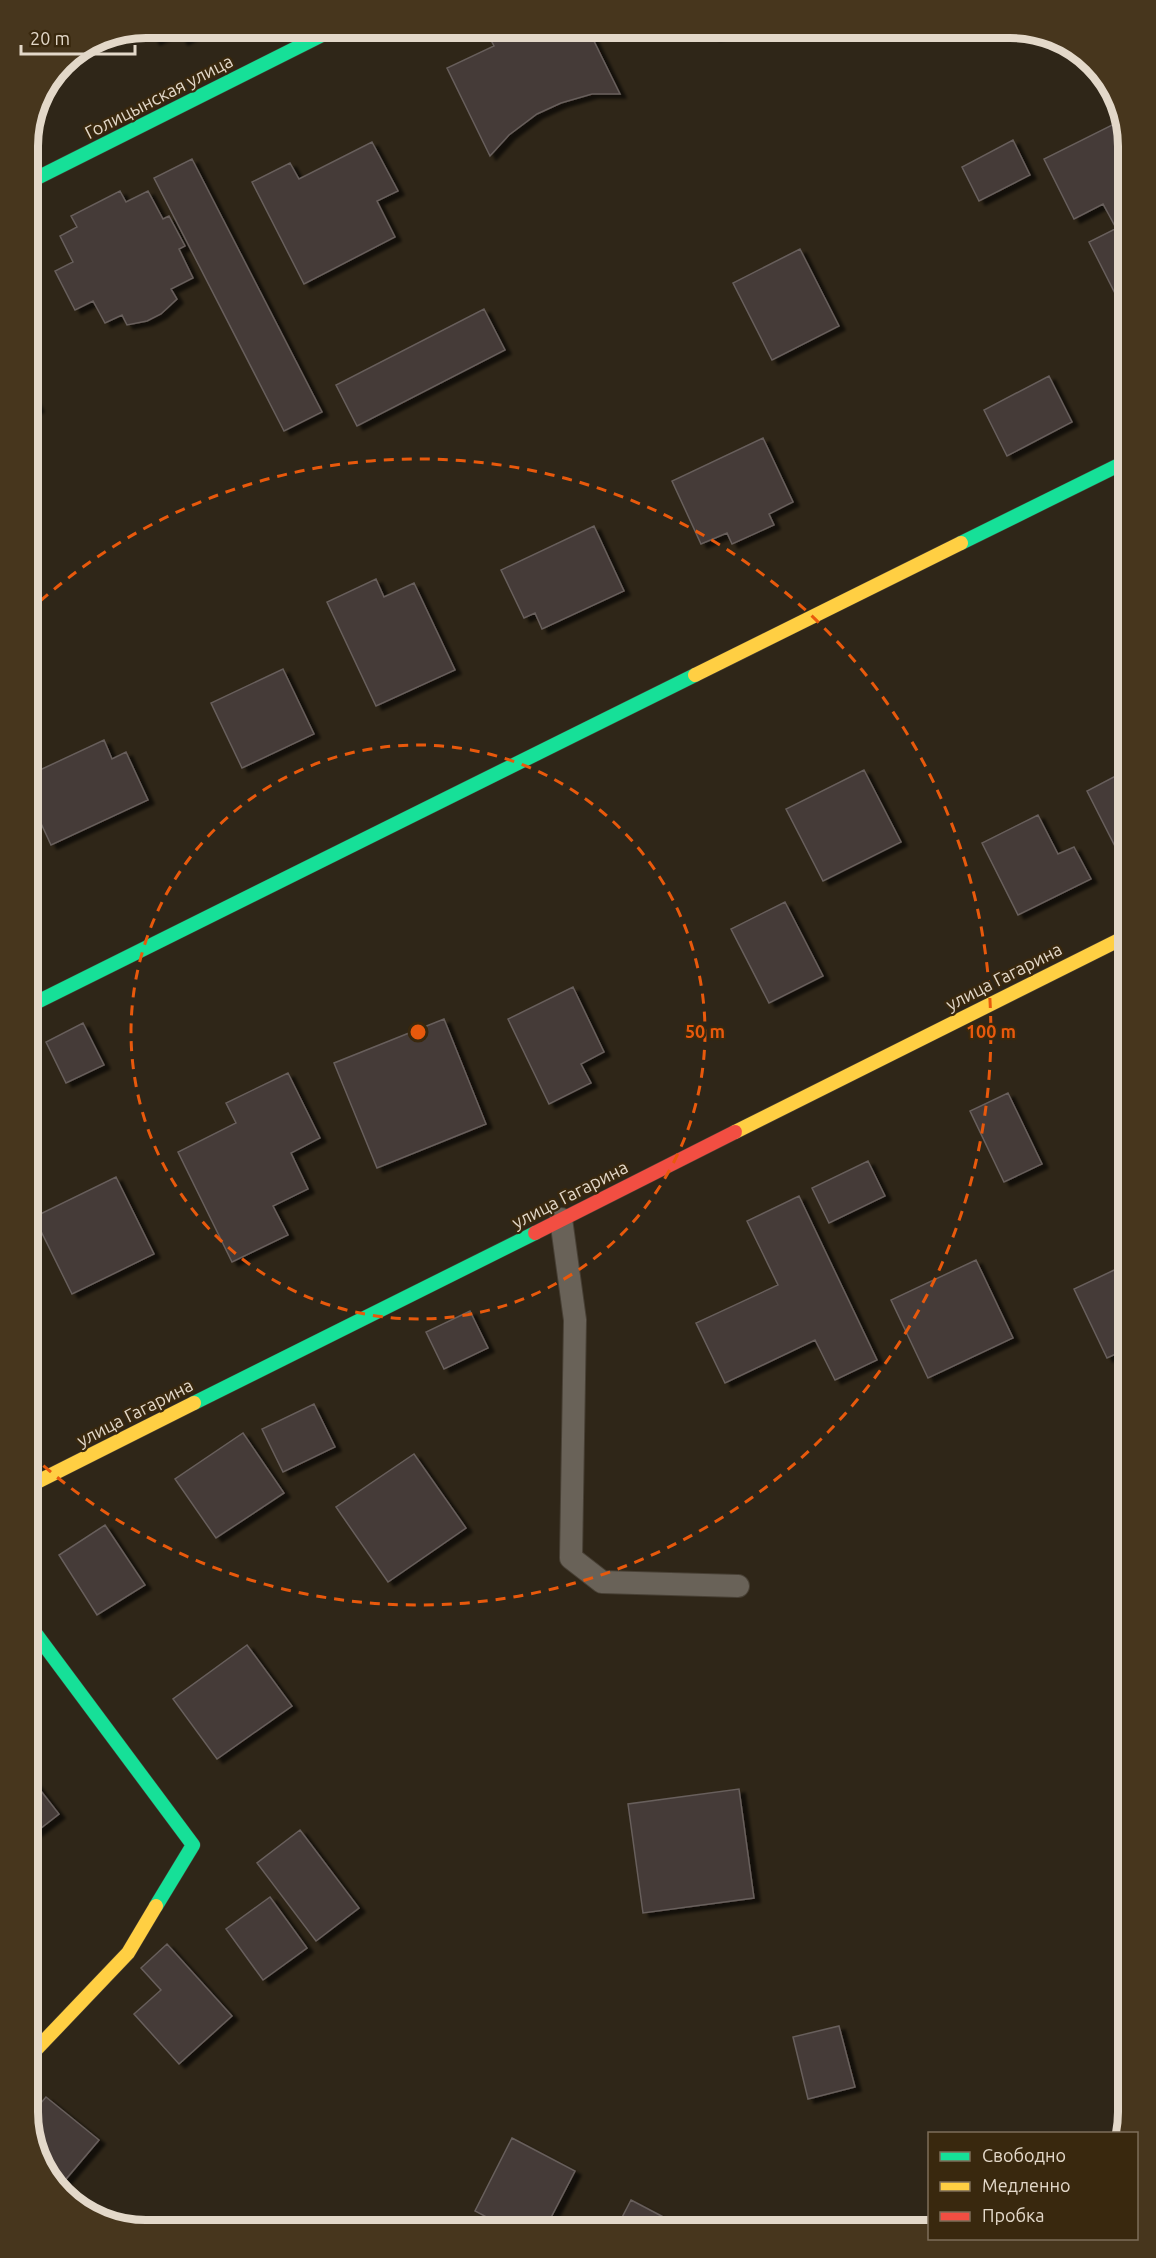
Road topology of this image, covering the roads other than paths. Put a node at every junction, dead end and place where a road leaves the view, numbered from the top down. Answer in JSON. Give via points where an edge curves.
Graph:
{"nodes":[{"id":1,"x":316,"y":38,"type":"edge"},
{"id":2,"x":38,"y":177,"type":"edge"},
{"id":3,"x":1118,"y":465,"type":"edge"},
{"id":4,"x":1118,"y":940,"type":"edge"},
{"id":5,"x":38,"y":1002,"type":"edge"},
{"id":6,"x":561,"y":1219,"type":"junction"},
{"id":7,"x":38,"y":1481,"type":"edge"},
{"id":8,"x":738,"y":1586,"type":"dead end"},
{"id":9,"x":38,"y":1637,"type":"edge"},
{"id":10,"x":38,"y":2047,"type":"edge"}],
"edges":[{"from":1,"to":2,"type":"street","name":"Голицынская улица"},
{"from":3,"to":5,"type":"street"},
{"from":4,"to":6,"type":"street","name":"улица Гагарина"},
{"from":6,"to":7,"type":"street","name":"улица Гагарина"},
{"from":6,"to":8,"type":"lane","via":[[575,1320],[571,1558],[602,1582]]},
{"from":9,"to":10,"type":"street","via":[[193,1845],[128,1953]]}]}
